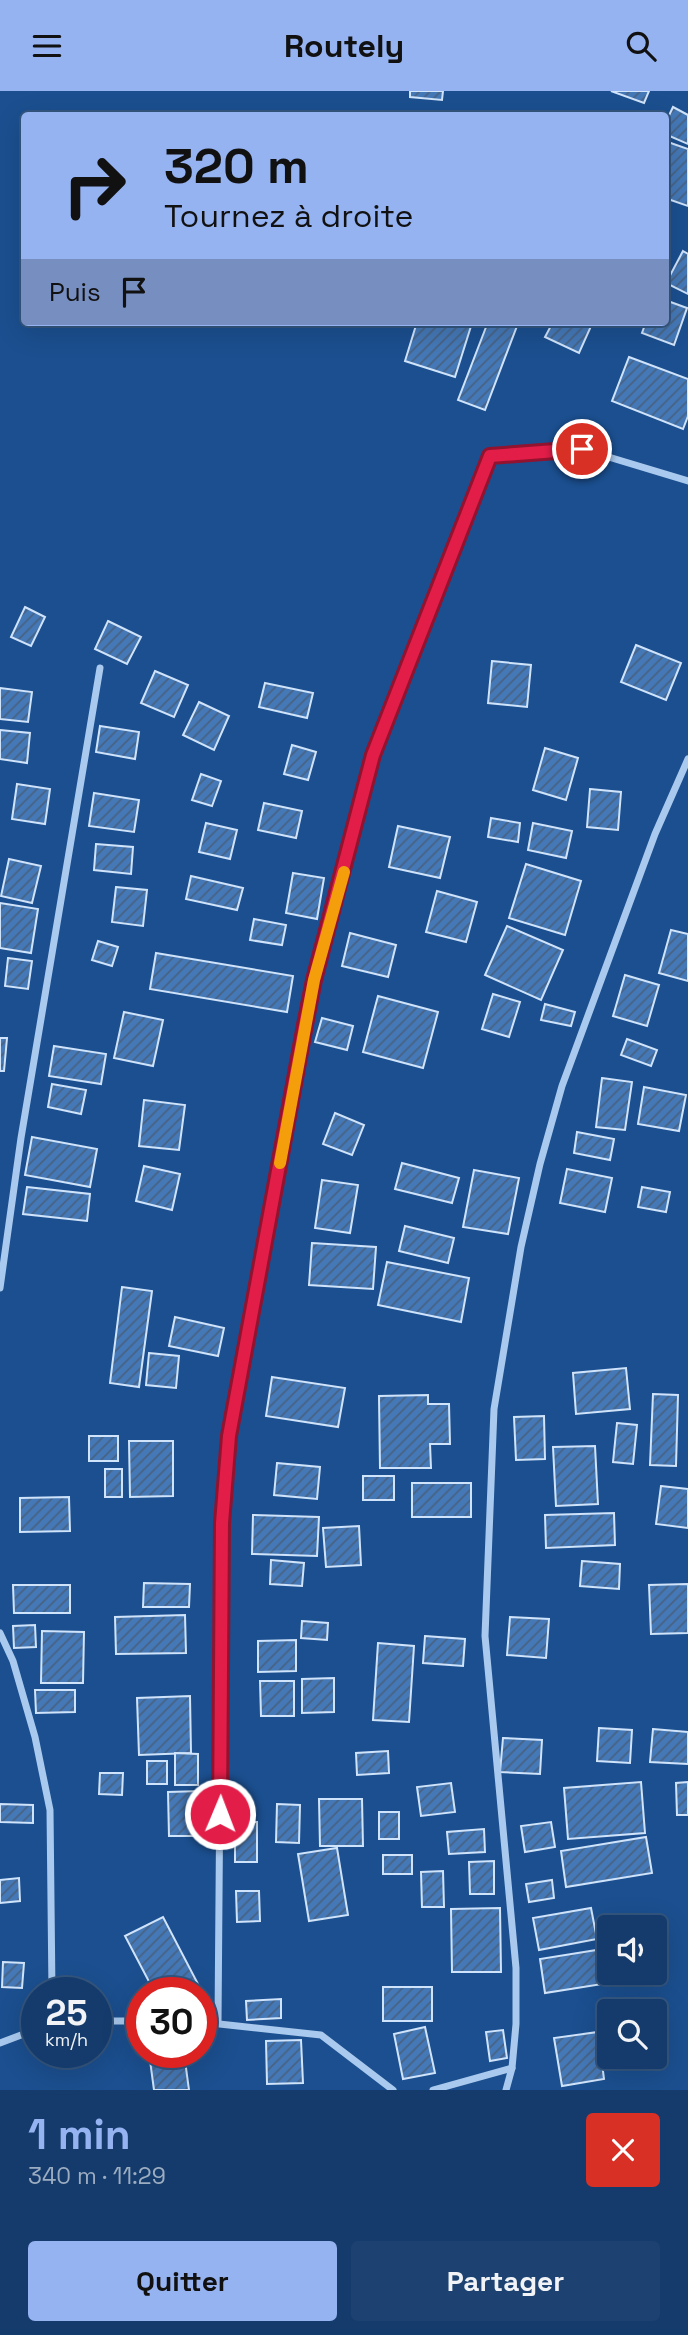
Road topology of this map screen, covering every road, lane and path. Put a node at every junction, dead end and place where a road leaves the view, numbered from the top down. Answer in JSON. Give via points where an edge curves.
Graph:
{"nodes":[{"id":1,"x":688,"y":481,"type":"edge"},
{"id":2,"x":100,"y":668,"type":"dead end"},
{"id":3,"x":688,"y":759,"type":"edge"},
{"id":4,"x":0,"y":1288,"type":"edge"},
{"id":5,"x":0,"y":1633,"type":"edge"},
{"id":6,"x":52,"y":1977,"type":"edge"},
{"id":7,"x":218,"y":2023,"type":"joint"},
{"id":8,"x":21,"y":2034,"type":"edge"},
{"id":9,"x":0,"y":2043,"type":"edge"},
{"id":10,"x":512,"y":2068,"type":"junction"},
{"id":11,"x":393,"y":2090,"type":"edge"},
{"id":12,"x":433,"y":2090,"type":"edge"},
{"id":13,"x":506,"y":2090,"type":"edge"}],
"edges":[{"from":1,"to":7,"type":"street","via":[[582,449],[490,456],[373,755],[314,980],[229,1436],[222,1523]]},
{"from":2,"to":4,"type":"street"},
{"from":3,"to":10,"type":"street","via":[[654,834],[562,1086],[521,1247],[494,1409],[485,1636],[516,1968]]},
{"from":5,"to":6,"type":"street","via":[[35,1737],[50,1810]]},
{"from":7,"to":11,"type":"street","via":[[321,2035]]},
{"from":8,"to":9,"type":"street"},
{"from":10,"to":12,"type":"street"},
{"from":10,"to":13,"type":"street"}]}
